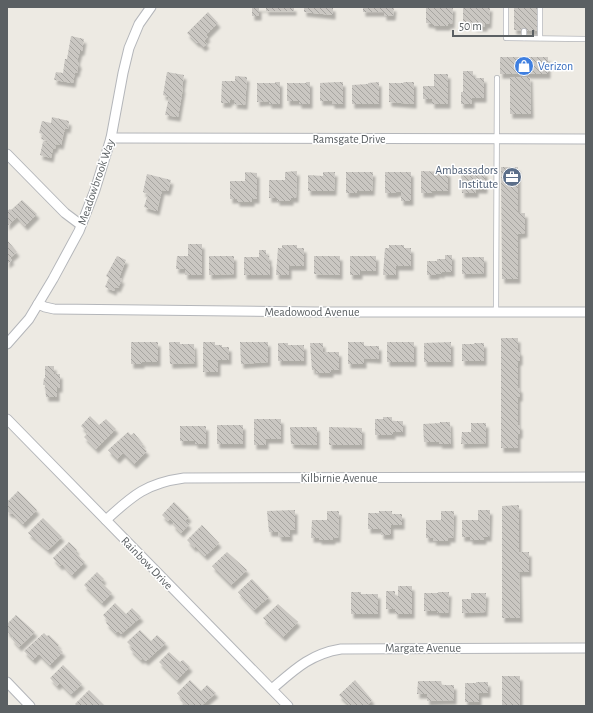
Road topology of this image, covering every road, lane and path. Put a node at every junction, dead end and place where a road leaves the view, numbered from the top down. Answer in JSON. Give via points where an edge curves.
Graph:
{"nodes":[{"id":1,"x":151,"y":7,"type":"edge"},
{"id":2,"x":506,"y":7,"type":"edge"},
{"id":3,"x":540,"y":7,"type":"edge"},
{"id":4,"x":524,"y":31,"type":"dead end"},
{"id":5,"x":524,"y":38,"type":"junction"},
{"id":6,"x":540,"y":38,"type":"junction"},
{"id":7,"x":586,"y":39,"type":"edge"},
{"id":8,"x":498,"y":78,"type":"dead end"},
{"id":9,"x":111,"y":138,"type":"junction"},
{"id":10,"x":497,"y":138,"type":"junction"},
{"id":11,"x":586,"y":139,"type":"edge"},
{"id":12,"x":7,"y":154,"type":"edge"},
{"id":13,"x":82,"y":224,"type":"junction"},
{"id":14,"x":38,"y":304,"type":"junction"},
{"id":15,"x":496,"y":311,"type":"junction"},
{"id":16,"x":586,"y":312,"type":"edge"},
{"id":17,"x":7,"y":344,"type":"edge"},
{"id":18,"x":7,"y":419,"type":"edge"},
{"id":19,"x":586,"y":478,"type":"edge"},
{"id":20,"x":106,"y":520,"type":"junction"},
{"id":21,"x":586,"y":648,"type":"edge"},
{"id":22,"x":7,"y":682,"type":"edge"},
{"id":23,"x":272,"y":689,"type":"junction"},
{"id":24,"x":30,"y":706,"type":"edge"},
{"id":25,"x":288,"y":706,"type":"edge"}],
"edges":[{"from":1,"to":9,"type":"street","name":"Meadowbrook Way","via":[[139,24],[129,48]]},
{"from":2,"to":5,"type":"lane","via":[[506,38]]},
{"from":3,"to":6,"type":"lane"},
{"from":4,"to":5,"type":"lane"},
{"from":5,"to":6,"type":"lane"},
{"from":6,"to":7,"type":"lane"},
{"from":8,"to":10,"type":"lane"},
{"from":9,"to":10,"type":"street","name":"Ramsgate Drive"},
{"from":9,"to":13,"type":"street","name":"Meadowbrook Way"},
{"from":10,"to":11,"type":"street","name":"Ramsgate Drive"},
{"from":10,"to":15,"type":"lane"},
{"from":12,"to":13,"type":"street","via":[[66,213]]},
{"from":13,"to":14,"type":"street","name":"Meadowbrook Way","via":[[64,261]]},
{"from":14,"to":15,"type":"street","name":"Meadowood Avenue","via":[[54,309],[108,310]]},
{"from":14,"to":17,"type":"street","name":"Meadowbrook Way","via":[[29,319]]},
{"from":15,"to":16,"type":"street","name":"Meadowood Avenue"},
{"from":18,"to":20,"type":"street","name":"Rainbow Drive"},
{"from":19,"to":20,"type":"street","name":"Kilbirnie Avenue","via":[[184,478],[168,480],[145,488]]},
{"from":20,"to":23,"type":"street","name":"Rainbow Drive"},
{"from":21,"to":23,"type":"street","name":"Margate Avenue","via":[[341,649],[316,655]]},
{"from":22,"to":24,"type":"street"},
{"from":23,"to":25,"type":"street","name":"Rainbow Drive"}]}
